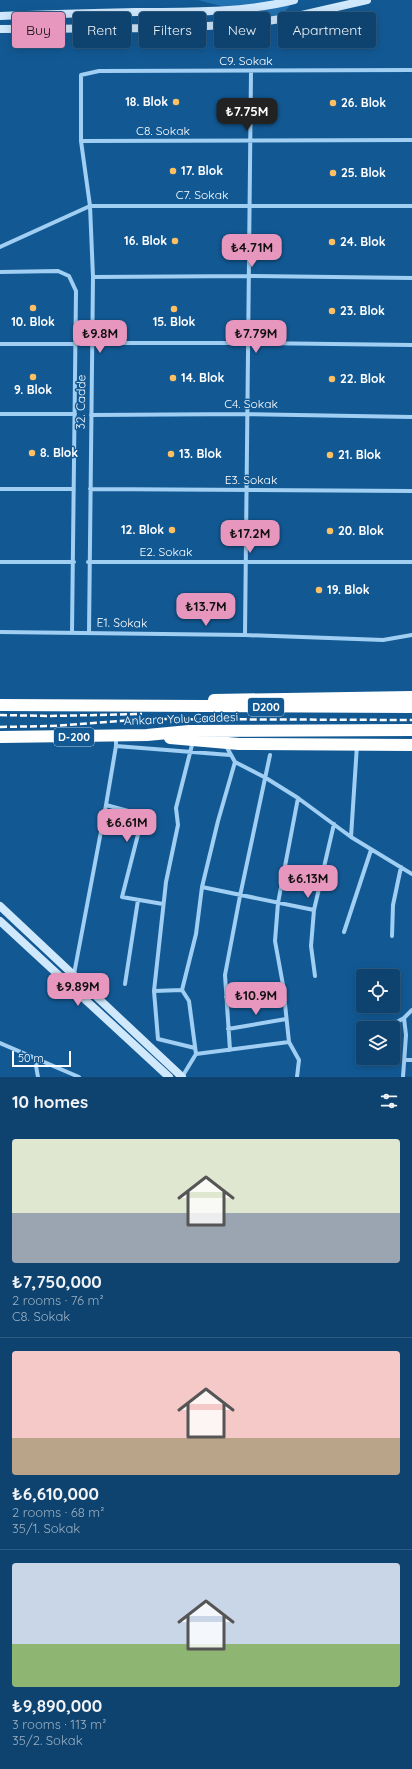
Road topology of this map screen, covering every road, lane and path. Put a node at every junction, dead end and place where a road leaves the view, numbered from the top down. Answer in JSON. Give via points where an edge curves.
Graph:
{"nodes":[{"id":1,"x":294,"y":0,"type":"edge"},
{"id":2,"x":367,"y":0,"type":"edge"},
{"id":3,"x":0,"y":16,"type":"edge"},
{"id":4,"x":0,"y":29,"type":"edge"},
{"id":5,"x":412,"y":70,"type":"edge"},
{"id":6,"x":251,"y":72,"type":"junction"},
{"id":7,"x":81,"y":75,"type":"joint"},
{"id":8,"x":250,"y":140,"type":"junction"},
{"id":9,"x":412,"y":140,"type":"edge"},
{"id":10,"x":81,"y":141,"type":"junction"},
{"id":11,"x":249,"y":205,"type":"junction"},
{"id":12,"x":90,"y":206,"type":"junction"},
{"id":13,"x":412,"y":206,"type":"edge"},
{"id":14,"x":0,"y":247,"type":"edge"},
{"id":15,"x":0,"y":272,"type":"edge"},
{"id":16,"x":249,"y":276,"type":"junction"},
{"id":17,"x":92,"y":277,"type":"junction"},
{"id":18,"x":412,"y":278,"type":"edge"},
{"id":19,"x":92,"y":343,"type":"junction"},
{"id":20,"x":248,"y":343,"type":"junction"},
{"id":21,"x":0,"y":344,"type":"edge"},
{"id":22,"x":75,"y":344,"type":"junction"},
{"id":23,"x":412,"y":345,"type":"edge"},
{"id":24,"x":0,"y":414,"type":"edge"},
{"id":25,"x":75,"y":414,"type":"junction"},
{"id":26,"x":247,"y":414,"type":"junction"},
{"id":27,"x":91,"y":415,"type":"junction"},
{"id":28,"x":412,"y":417,"type":"edge"},
{"id":29,"x":0,"y":489,"type":"edge"},
{"id":30,"x":74,"y":489,"type":"junction"},
{"id":31,"x":90,"y":489,"type":"junction"},
{"id":32,"x":246,"y":490,"type":"junction"},
{"id":33,"x":412,"y":491,"type":"edge"},
{"id":34,"x":0,"y":562,"type":"edge"},
{"id":35,"x":74,"y":562,"type":"junction"},
{"id":36,"x":88,"y":562,"type":"junction"},
{"id":37,"x":246,"y":562,"type":"junction"},
{"id":38,"x":412,"y":562,"type":"edge"},
{"id":39,"x":0,"y":632,"type":"edge"},
{"id":40,"x":72,"y":632,"type":"junction"},
{"id":41,"x":88,"y":633,"type":"junction"},
{"id":42,"x":245,"y":635,"type":"junction"},
{"id":43,"x":412,"y":635,"type":"edge"},
{"id":44,"x":412,"y":697,"type":"edge"},
{"id":45,"x":0,"y":705,"type":"edge"},
{"id":46,"x":121,"y":706,"type":"junction"},
{"id":47,"x":412,"y":707,"type":"edge"},
{"id":48,"x":412,"y":730,"type":"edge"},
{"id":49,"x":147,"y":735,"type":"junction"},
{"id":50,"x":0,"y":737,"type":"edge"},
{"id":51,"x":116,"y":741,"type":"junction"},
{"id":52,"x":224,"y":743,"type":"junction"},
{"id":53,"x":412,"y":744,"type":"edge"},
{"id":54,"x":357,"y":745,"type":"junction"},
{"id":55,"x":192,"y":746,"type":"junction"},
{"id":56,"x":230,"y":755,"type":"junction"},
{"id":57,"x":270,"y":755,"type":"dead end"},
{"id":58,"x":235,"y":762,"type":"junction"},
{"id":59,"x":266,"y":778,"type":"junction"},
{"id":60,"x":298,"y":798,"type":"junction"},
{"id":61,"x":106,"y":805,"type":"junction"},
{"id":62,"x":334,"y":824,"type":"junction"},
{"id":63,"x":351,"y":837,"type":"junction"},
{"id":64,"x":371,"y":850,"type":"junction"},
{"id":65,"x":401,"y":867,"type":"junction"},
{"id":66,"x":412,"y":874,"type":"edge"},
{"id":67,"x":202,"y":887,"type":"junction"},
{"id":68,"x":240,"y":896,"type":"junction"},
{"id":69,"x":138,"y":900,"type":"junction"},
{"id":70,"x":278,"y":903,"type":"junction"},
{"id":71,"x":163,"y":904,"type":"junction"},
{"id":72,"x":0,"y":906,"type":"edge"},
{"id":73,"x":314,"y":910,"type":"junction"},
{"id":74,"x":0,"y":921,"type":"edge"},
{"id":75,"x":344,"y":932,"type":"dead end"},
{"id":76,"x":392,"y":936,"type":"dead end"},
{"id":77,"x":74,"y":974,"type":"junction"},
{"id":78,"x":315,"y":976,"type":"dead end"},
{"id":79,"x":125,"y":984,"type":"dead end"},
{"id":80,"x":283,"y":984,"type":"junction"},
{"id":81,"x":182,"y":990,"type":"junction"},
{"id":82,"x":154,"y":991,"type":"junction"},
{"id":83,"x":226,"y":997,"type":"junction"},
{"id":84,"x":412,"y":1010,"type":"edge"},
{"id":85,"x":404,"y":1018,"type":"junction"},
{"id":86,"x":286,"y":1019,"type":"junction"},
{"id":87,"x":399,"y":1021,"type":"edge"},
{"id":88,"x":228,"y":1029,"type":"junction"},
{"id":89,"x":289,"y":1042,"type":"junction"},
{"id":90,"x":0,"y":1043,"type":"edge"},
{"id":91,"x":195,"y":1048,"type":"junction"},
{"id":92,"x":230,"y":1050,"type":"junction"},
{"id":93,"x":196,"y":1054,"type":"junction"},
{"id":94,"x":38,"y":1059,"type":"junction"},
{"id":95,"x":405,"y":1060,"type":"junction"},
{"id":96,"x":412,"y":1060,"type":"edge"},
{"id":97,"x":38,"y":1077,"type":"edge"},
{"id":98,"x":79,"y":1077,"type":"edge"},
{"id":99,"x":169,"y":1077,"type":"edge"},
{"id":100,"x":182,"y":1077,"type":"edge"},
{"id":101,"x":297,"y":1077,"type":"edge"},
{"id":102,"x":403,"y":1077,"type":"edge"}],
"edges":[{"from":1,"to":3,"type":"main road","via":[[267,7],[221,11]]},
{"from":2,"to":4,"type":"main road","via":[[255,23],[176,28]]},
{"from":5,"to":6,"type":"street","name":"C9. Sokak"},
{"from":6,"to":7,"type":"street","name":"C9. Sokak","via":[[99,71]]},
{"from":6,"to":8,"type":"street"},
{"from":7,"to":10,"type":"street","name":"32. Cadde"},
{"from":8,"to":9,"type":"street","name":"C8. Sokak"},
{"from":8,"to":10,"type":"street","name":"C8. Sokak"},
{"from":8,"to":11,"type":"street"},
{"from":10,"to":12,"type":"street","name":"32. Cadde"},
{"from":11,"to":12,"type":"street","name":"C7. Sokak"},
{"from":11,"to":13,"type":"street","name":"C7. Sokak"},
{"from":11,"to":16,"type":"street"},
{"from":12,"to":14,"type":"street","name":"C7. Sokak"},
{"from":12,"to":17,"type":"street","name":"32. Cadde"},
{"from":15,"to":22,"type":"street","name":"32. Cadde","via":[[58,271],[69,276],[76,292]]},
{"from":16,"to":17,"type":"street"},
{"from":16,"to":18,"type":"street"},
{"from":16,"to":20,"type":"street"},
{"from":17,"to":19,"type":"street","name":"32. Cadde"},
{"from":19,"to":20,"type":"street"},
{"from":19,"to":27,"type":"street","name":"32. Cadde"},
{"from":20,"to":23,"type":"street"},
{"from":20,"to":26,"type":"street"},
{"from":21,"to":22,"type":"street"},
{"from":22,"to":25,"type":"street","name":"32. Cadde"},
{"from":24,"to":25,"type":"street"},
{"from":25,"to":30,"type":"street","name":"32. Cadde"},
{"from":26,"to":27,"type":"street","name":"C4. Sokak"},
{"from":26,"to":28,"type":"street","name":"C4. Sokak"},
{"from":26,"to":32,"type":"street"},
{"from":27,"to":31,"type":"street","name":"32. Cadde"},
{"from":29,"to":30,"type":"street"},
{"from":30,"to":35,"type":"street","name":"32. Cadde"},
{"from":31,"to":32,"type":"street","name":"E3. Sokak"},
{"from":31,"to":36,"type":"street","name":"32. Cadde"},
{"from":32,"to":33,"type":"street","name":"E3. Sokak"},
{"from":32,"to":37,"type":"street"},
{"from":34,"to":35,"type":"street"},
{"from":35,"to":40,"type":"street","name":"32. Cadde"},
{"from":36,"to":37,"type":"street","name":"E2. Sokak"},
{"from":36,"to":41,"type":"street","name":"32. Cadde"},
{"from":37,"to":38,"type":"street","name":"E2. Sokak"},
{"from":37,"to":42,"type":"street"},
{"from":39,"to":40,"type":"street","name":"E1. Sokak"},
{"from":40,"to":41,"type":"street","name":"E1. Sokak"},
{"from":41,"to":42,"type":"street","name":"E1. Sokak"},
{"from":42,"to":43,"type":"street","name":"E1. Sokak","via":[[383,640]]},
{"from":44,"to":46,"type":"highway","via":[[231,698]]},
{"from":45,"to":46,"type":"highway","name":"Ankara Yolu Caddesi"},
{"from":46,"to":47,"type":"highway","name":"Ankara Yolu Caddesi","number":"D200"},
{"from":48,"to":49,"type":"highway","name":"Ankara Yolu Caddesi","number":"D200","via":[[189,732]]},
{"from":49,"to":51,"type":"highway","name":"Ankara Yolu Caddesi","number":"D-200"},
{"from":49,"to":55,"type":"highway"},
{"from":50,"to":51,"type":"highway","name":"Ankara Yolu Caddesi","number":"D-200"},
{"from":51,"to":55,"type":"street"},
{"from":51,"to":61,"type":"street"},
{"from":52,"to":54,"type":"highway"},
{"from":52,"to":55,"type":"highway"},
{"from":52,"to":56,"type":"street"},
{"from":53,"to":54,"type":"highway"},
{"from":54,"to":63,"type":"street"},
{"from":55,"to":56,"type":"street"},
{"from":55,"to":71,"type":"street","via":[[176,808],[178,825]]},
{"from":56,"to":58,"type":"street"},
{"from":57,"to":59,"type":"street"},
{"from":58,"to":59,"type":"street"},
{"from":58,"to":67,"type":"street"},
{"from":59,"to":60,"type":"street"},
{"from":59,"to":68,"type":"street"},
{"from":60,"to":62,"type":"street"},
{"from":60,"to":70,"type":"street"},
{"from":61,"to":69,"type":"street","via":[[143,815],[122,897]]},
{"from":61,"to":77,"type":"street"},
{"from":62,"to":63,"type":"street"},
{"from":62,"to":73,"type":"street"},
{"from":63,"to":64,"type":"street"},
{"from":64,"to":65,"type":"street"},
{"from":64,"to":75,"type":"street"},
{"from":65,"to":66,"type":"street"},
{"from":65,"to":76,"type":"street","via":[[393,905]]},
{"from":67,"to":68,"type":"street"},
{"from":67,"to":81,"type":"street","via":[[196,934]]},
{"from":68,"to":70,"type":"street"},
{"from":68,"to":83,"type":"street","via":[[225,976]]},
{"from":69,"to":71,"type":"street"},
{"from":69,"to":79,"type":"street"},
{"from":70,"to":73,"type":"street"},
{"from":70,"to":80,"type":"street","via":[[275,941]]},
{"from":71,"to":82,"type":"street"},
{"from":72,"to":77,"type":"main road"},
{"from":73,"to":78,"type":"street","via":[[311,946]]},
{"from":74,"to":99,"type":"main road"},
{"from":77,"to":100,"type":"main road"},
{"from":80,"to":83,"type":"street"},
{"from":80,"to":86,"type":"street"},
{"from":81,"to":82,"type":"street"},
{"from":81,"to":91,"type":"street","via":[[189,1001]]},
{"from":82,"to":91,"type":"street","via":[[158,1039]]},
{"from":83,"to":88,"type":"street"},
{"from":84,"to":85,"type":"street"},
{"from":85,"to":87,"type":"street"},
{"from":85,"to":95,"type":"street"},
{"from":86,"to":88,"type":"street"},
{"from":86,"to":89,"type":"street"},
{"from":88,"to":92,"type":"street"},
{"from":89,"to":92,"type":"street"},
{"from":89,"to":101,"type":"street","via":[[299,1060]]},
{"from":90,"to":94,"type":"street"},
{"from":91,"to":93,"type":"street"},
{"from":92,"to":93,"type":"street"},
{"from":93,"to":100,"type":"street"},
{"from":94,"to":97,"type":"street"},
{"from":94,"to":98,"type":"street"},
{"from":95,"to":96,"type":"street"},
{"from":95,"to":102,"type":"street"}]}
